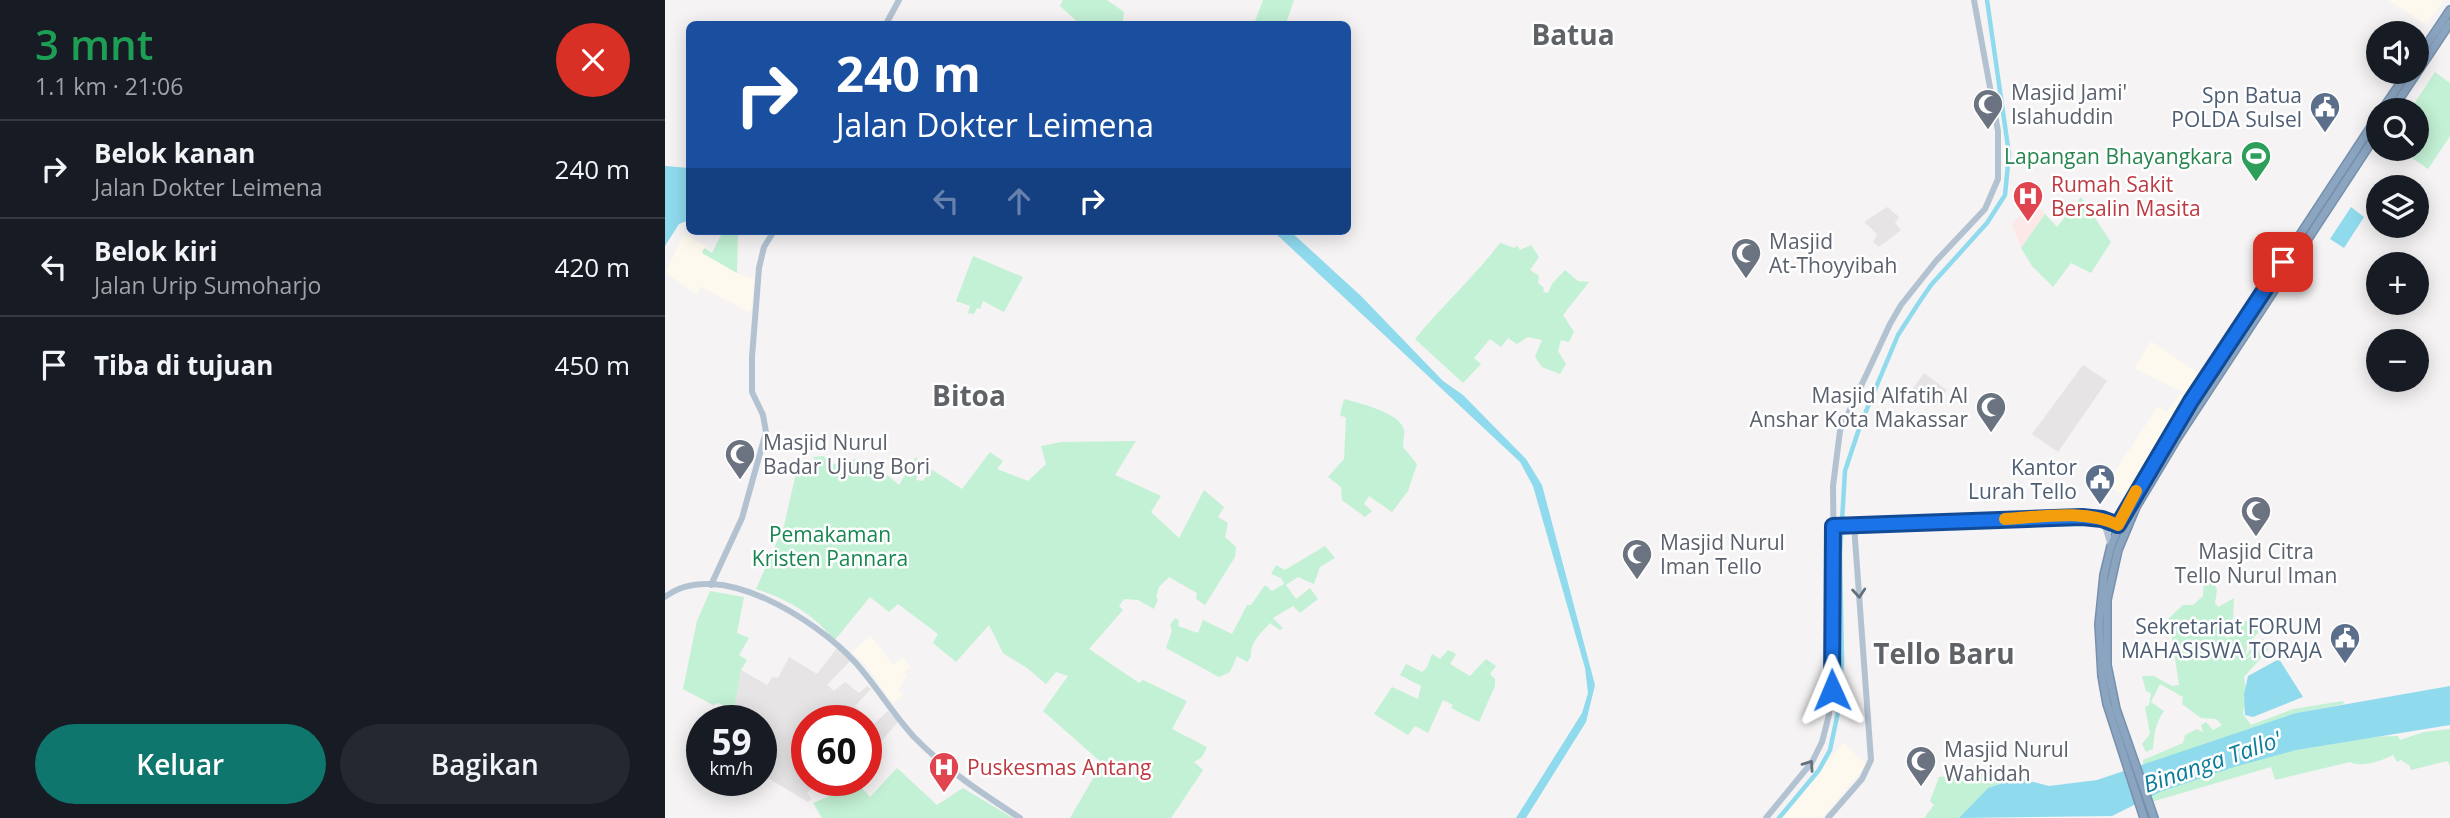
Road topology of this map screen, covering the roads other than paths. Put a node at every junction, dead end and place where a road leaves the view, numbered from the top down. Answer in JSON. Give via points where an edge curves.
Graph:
{"nodes":[{"id":1,"x":899,"y":0,"type":"edge"},
{"id":2,"x":1974,"y":0,"type":"edge"},
{"id":3,"x":2450,"y":10,"type":"edge"},
{"id":4,"x":888,"y":21,"type":"edge"},
{"id":5,"x":2450,"y":23,"type":"edge"},
{"id":6,"x":2429,"y":41,"type":"edge"},
{"id":7,"x":2402,"y":84,"type":"edge"},
{"id":8,"x":2396,"y":97,"type":"joint"},
{"id":9,"x":2366,"y":135,"type":"edge"},
{"id":10,"x":2366,"y":150,"type":"edge"},
{"id":11,"x":772,"y":235,"type":"edge"},
{"id":12,"x":2238,"y":337,"type":"junction"},
{"id":13,"x":2085,"y":517,"type":"junction"},
{"id":14,"x":1835,"y":526,"type":"junction"},
{"id":15,"x":2122,"y":527,"type":"junction"},
{"id":16,"x":1852,"y":528,"type":"junction"},
{"id":17,"x":2113,"y":548,"type":"junction"},
{"id":18,"x":711,"y":585,"type":"junction"},
{"id":19,"x":665,"y":597,"type":"edge"},
{"id":20,"x":1020,"y":818,"type":"edge"},
{"id":21,"x":1766,"y":818,"type":"edge"},
{"id":22,"x":1828,"y":818,"type":"edge"},
{"id":23,"x":2144,"y":818,"type":"edge"},
{"id":24,"x":2154,"y":818,"type":"edge"}],
"edges":[{"from":1,"to":4,"type":"main road"},
{"from":2,"to":14,"type":"main road","via":[[1998,131],[1998,179],[1985,209],[1902,305],[1850,405],[1838,438],[1832,486]]},
{"from":3,"to":6,"type":"highway"},
{"from":5,"to":8,"type":"highway"},
{"from":7,"to":8,"type":"highway"},
{"from":9,"to":12,"type":"highway"},
{"from":10,"to":12,"type":"highway"},
{"from":11,"to":18,"type":"main road","via":[[759,268],[751,357],[751,388],[765,420],[765,438],[743,518]]},
{"from":12,"to":15,"type":"highway"},
{"from":13,"to":15,"type":"main road"},
{"from":13,"to":16,"type":"main road"},
{"from":13,"to":17,"type":"main road","via":[[2105,526]]},
{"from":14,"to":16,"type":"main road"},
{"from":21,"to":14,"type":"main road","one_way":true,"via":[[1817,754],[1829,715]]},
{"from":15,"to":17,"type":"highway"},
{"from":16,"to":22,"type":"main road","one_way":true,"via":[[1871,760],[1862,779]]},
{"from":17,"to":23,"type":"highway","via":[[2102,592],[2099,650],[2108,704]]},
{"from":17,"to":24,"type":"highway","via":[[2107,665],[2116,709]]},
{"from":18,"to":19,"type":"main road","via":[[685,587]]},
{"from":18,"to":20,"type":"main road","via":[[749,592],[806,622],[851,658],[926,748]]}]}
